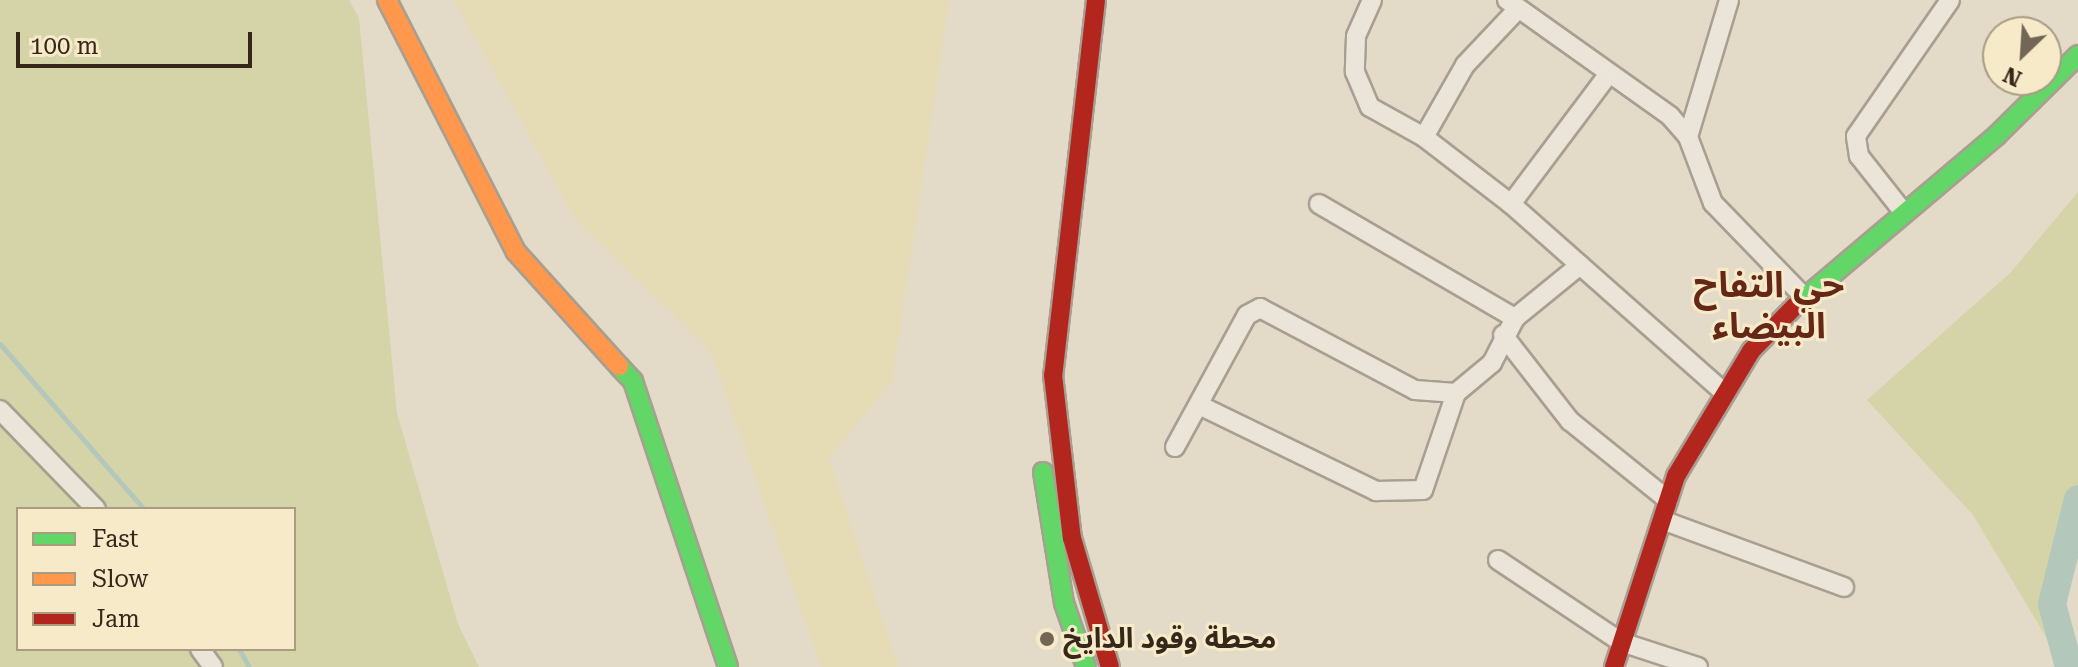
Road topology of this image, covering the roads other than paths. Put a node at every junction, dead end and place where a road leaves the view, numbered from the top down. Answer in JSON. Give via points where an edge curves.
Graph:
{"nodes":[{"id":1,"x":387,"y":0,"type":"edge"},
{"id":2,"x":1082,"y":0,"type":"edge"},
{"id":3,"x":1096,"y":0,"type":"edge"},
{"id":4,"x":1372,"y":0,"type":"edge"},
{"id":5,"x":1729,"y":0,"type":"edge"},
{"id":6,"x":1950,"y":0,"type":"edge"},
{"id":7,"x":1513,"y":4,"type":"edge"},
{"id":8,"x":2078,"y":55,"type":"edge"},
{"id":9,"x":1607,"y":76,"type":"junction"},
{"id":10,"x":1424,"y":137,"type":"junction"},
{"id":11,"x":1688,"y":137,"type":"junction"},
{"id":12,"x":1055,"y":166,"type":"dead end"},
{"id":13,"x":1319,"y":204,"type":"dead end"},
{"id":14,"x":1511,"y":204,"type":"junction"},
{"id":15,"x":1901,"y":209,"type":"junction"},
{"id":16,"x":1046,"y":245,"type":"dead end"},
{"id":17,"x":1580,"y":265,"type":"junction"},
{"id":18,"x":1805,"y":298,"type":"junction"},
{"id":19,"x":1515,"y":318,"type":"junction"},
{"id":20,"x":1503,"y":335,"type":"junction"},
{"id":21,"x":1722,"y":391,"type":"junction"},
{"id":22,"x":1456,"y":393,"type":"junction"},
{"id":23,"x":1201,"y":406,"type":"junction"},
{"id":24,"x":0,"y":410,"type":"edge"},
{"id":25,"x":1175,"y":447,"type":"dead end"},
{"id":26,"x":1668,"y":500,"type":"junction"},
{"id":27,"x":94,"y":507,"type":"edge"},
{"id":28,"x":1662,"y":520,"type":"junction"},
{"id":29,"x":1498,"y":560,"type":"dead end"},
{"id":30,"x":1844,"y":587,"type":"dead end"},
{"id":31,"x":1621,"y":642,"type":"junction"},
{"id":32,"x":728,"y":667,"type":"edge"},
{"id":33,"x":1086,"y":667,"type":"edge"},
{"id":34,"x":1110,"y":667,"type":"edge"},
{"id":35,"x":1614,"y":667,"type":"edge"},
{"id":36,"x":1698,"y":667,"type":"edge"}],
"edges":[{"from":1,"to":32,"type":"street","via":[[516,252],[633,381]]},
{"from":2,"to":12,"type":"street"},
{"from":3,"to":34,"type":"street","via":[[1053,375],[1072,538]]},
{"from":4,"to":10,"type":"street","via":[[1356,36],[1361,96]]},
{"from":5,"to":11,"type":"street"},
{"from":6,"to":15,"type":"street","via":[[1856,136],[1859,156]]},
{"from":7,"to":9,"type":"street"},
{"from":7,"to":10,"type":"street","via":[[1465,65]]},
{"from":8,"to":15,"type":"street","via":[[1997,135]]},
{"from":9,"to":11,"type":"street","via":[[1670,116]]},
{"from":9,"to":14,"type":"street"},
{"from":10,"to":14,"type":"street"},
{"from":11,"to":18,"type":"street","via":[[1713,203]]},
{"from":13,"to":19,"type":"street"},
{"from":14,"to":17,"type":"street"},
{"from":15,"to":18,"type":"street"},
{"from":16,"to":33,"type":"street","via":[[1040,446],[1064,603]]},
{"from":17,"to":19,"type":"street"},
{"from":17,"to":21,"type":"street"},
{"from":18,"to":21,"type":"street"},
{"from":19,"to":20,"type":"street"},
{"from":20,"to":22,"type":"street","via":[[1492,363]]},
{"from":20,"to":26,"type":"street","via":[[1570,421]]},
{"from":21,"to":26,"type":"street"},
{"from":22,"to":23,"type":"street","via":[[1415,390],[1260,308],[1247,315]]},
{"from":22,"to":23,"type":"street","via":[[1423,490],[1376,491]]},
{"from":23,"to":25,"type":"street"},
{"from":24,"to":27,"type":"street"},
{"from":26,"to":28,"type":"street"},
{"from":28,"to":30,"type":"street"},
{"from":28,"to":31,"type":"street"},
{"from":29,"to":31,"type":"street"},
{"from":31,"to":35,"type":"street"},
{"from":31,"to":36,"type":"street"}]}
